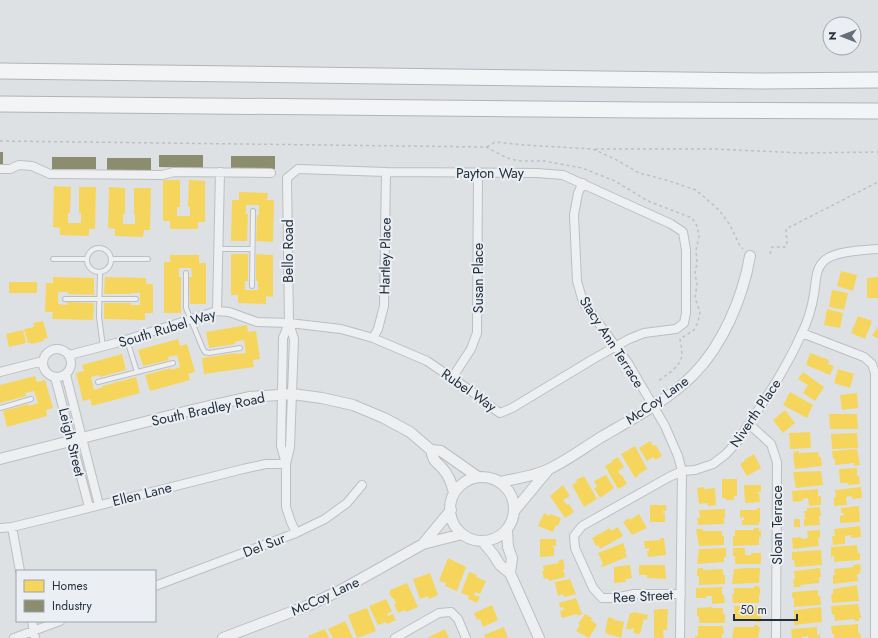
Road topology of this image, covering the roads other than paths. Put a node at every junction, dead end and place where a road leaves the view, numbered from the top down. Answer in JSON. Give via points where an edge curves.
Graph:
{"nodes":[{"id":1,"x":0,"y":71,"type":"edge"},
{"id":2,"x":878,"y":80,"type":"edge"},
{"id":3,"x":0,"y":104,"type":"edge"},
{"id":4,"x":878,"y":111,"type":"edge"},
{"id":5,"x":0,"y":169,"type":"edge"},
{"id":6,"x":220,"y":172,"type":"junction"},
{"id":7,"x":386,"y":172,"type":"junction"},
{"id":8,"x":478,"y":172,"type":"junction"},
{"id":9,"x":271,"y":173,"type":"dead end"},
{"id":10,"x":287,"y":178,"type":"joint"},
{"id":11,"x":583,"y":183,"type":"junction"},
{"id":12,"x":253,"y":211,"type":"dead end"},
{"id":13,"x":217,"y":248,"type":"junction"},
{"id":14,"x":252,"y":248,"type":"junction"},
{"id":15,"x":878,"y":249,"type":"edge"},
{"id":16,"x":750,"y":256,"type":"road end"},
{"id":17,"x":53,"y":259,"type":"dead end"},
{"id":18,"x":87,"y":259,"type":"junction"},
{"id":19,"x":112,"y":259,"type":"junction"},
{"id":20,"x":148,"y":259,"type":"dead end"},
{"id":21,"x":100,"y":272,"type":"junction"},
{"id":22,"x":186,"y":273,"type":"dead end"},
{"id":23,"x":252,"y":286,"type":"dead end"},
{"id":24,"x":65,"y":299,"type":"dead end"},
{"id":25,"x":99,"y":299,"type":"junction"},
{"id":26,"x":136,"y":299,"type":"dead end"},
{"id":27,"x":217,"y":311,"type":"junction"},
{"id":28,"x":191,"y":319,"type":"junction"},
{"id":29,"x":288,"y":323,"type":"junction"},
{"id":30,"x":684,"y":323,"type":"joint"},
{"id":31,"x":802,"y":333,"type":"junction"},
{"id":32,"x":373,"y":338,"type":"junction"},
{"id":33,"x":128,"y":340,"type":"junction"},
{"id":34,"x":103,"y":347,"type":"junction"},
{"id":35,"x":616,"y":347,"type":"junction"},
{"id":36,"x":240,"y":348,"type":"dead end"},
{"id":37,"x":69,"y":355,"type":"junction"},
{"id":38,"x":43,"y":361,"type":"junction"},
{"id":39,"x":173,"y":363,"type":"dead end"},
{"id":40,"x":0,"y":372,"type":"edge"},
{"id":41,"x":137,"y":372,"type":"junction"},
{"id":42,"x":66,"y":375,"type":"junction"},
{"id":43,"x":55,"y":378,"type":"junction"},
{"id":44,"x":452,"y":378,"type":"junction"},
{"id":45,"x":98,"y":382,"type":"dead end"},
{"id":46,"x":287,"y":394,"type":"junction"},
{"id":47,"x":31,"y":399,"type":"dead end"},
{"id":48,"x":653,"y":406,"type":"junction"},
{"id":49,"x":0,"y":408,"type":"edge"},
{"id":50,"x":749,"y":424,"type":"junction"},
{"id":51,"x":77,"y":440,"type":"junction"},
{"id":52,"x":431,"y":450,"type":"junction"},
{"id":53,"x":0,"y":459,"type":"edge"},
{"id":54,"x":286,"y":464,"type":"junction"},
{"id":55,"x":548,"y":470,"type":"junction"},
{"id":56,"x":682,"y":471,"type":"junction"},
{"id":57,"x":478,"y":477,"type":"junction"},
{"id":58,"x":499,"y":482,"type":"junction"},
{"id":59,"x":362,"y":485,"type":"dead end"},
{"id":60,"x":454,"y":493,"type":"junction"},
{"id":61,"x":99,"y":505,"type":"junction"},
{"id":62,"x":89,"y":507,"type":"junction"},
{"id":63,"x":450,"y":510,"type":"junction"},
{"id":64,"x":515,"y":510,"type":"junction"},
{"id":65,"x":12,"y":527,"type":"junction"},
{"id":66,"x":0,"y":528,"type":"edge"},
{"id":67,"x":507,"y":530,"type":"junction"},
{"id":68,"x":296,"y":533,"type":"junction"},
{"id":69,"x":462,"y":534,"type":"junction"},
{"id":70,"x":574,"y":536,"type":"joint"},
{"id":71,"x":483,"y":542,"type":"junction"},
{"id":72,"x":423,"y":544,"type":"junction"},
{"id":73,"x":20,"y":570,"type":"edge"},
{"id":74,"x":510,"y":573,"type":"junction"},
{"id":75,"x":156,"y":586,"type":"edge"},
{"id":76,"x":681,"y":594,"type":"junction"},
{"id":77,"x":32,"y":622,"type":"edge"},
{"id":78,"x":58,"y":622,"type":"edge"},
{"id":79,"x":35,"y":634,"type":"edge"},
{"id":80,"x":14,"y":638,"type":"edge"},
{"id":81,"x":40,"y":638,"type":"edge"},
{"id":82,"x":223,"y":638,"type":"edge"},
{"id":83,"x":395,"y":638,"type":"edge"},
{"id":84,"x":466,"y":638,"type":"edge"},
{"id":85,"x":539,"y":638,"type":"edge"},
{"id":86,"x":680,"y":638,"type":"edge"},
{"id":87,"x":776,"y":638,"type":"edge"},
{"id":88,"x":875,"y":638,"type":"edge"}],
"edges":[{"from":1,"to":2,"type":"highway","via":[[761,81]]},
{"from":3,"to":4,"type":"highway"},
{"from":5,"to":6,"type":"street","via":[[10,169],[19,165],[32,166],[50,174],[162,175],[174,172]]},
{"from":6,"to":9,"type":"street"},
{"from":6,"to":13,"type":"street"},
{"from":7,"to":8,"type":"street","name":"Payton Way"},
{"from":7,"to":10,"type":"street","name":"Payton Way","via":[[298,169]]},
{"from":7,"to":32,"type":"street","name":"Hartley Place","via":[[384,306]]},
{"from":8,"to":11,"type":"street","name":"Payton Way","via":[[563,175]]},
{"from":8,"to":44,"type":"street","name":"Susan Place","via":[[477,333],[471,349]]},
{"from":10,"to":29,"type":"street","name":"Bello Road"},
{"from":11,"to":30,"type":"street","name":"Payton Way","via":[[683,232],[686,250]]},
{"from":11,"to":35,"type":"street","name":"Stacy Ann Terrace","via":[[578,193],[574,215],[577,281],[583,302]]},
{"from":12,"to":14,"type":"lane"},
{"from":13,"to":14,"type":"lane"},
{"from":13,"to":27,"type":"street"},
{"from":14,"to":23,"type":"lane"},
{"from":15,"to":31,"type":"street","name":"Niverth Place","via":[[829,256],[822,263],[817,273],[814,295]]},
{"from":16,"to":48,"type":"street","name":"McCoy Lane","via":[[739,298],[715,345],[693,375]]},
{"from":17,"to":18,"type":"lane"},
{"from":18,"to":19,"type":"lane","via":[[90,251],[99,247],[108,251]]},
{"from":18,"to":21,"type":"lane","via":[[91,269]]},
{"from":19,"to":20,"type":"lane"},
{"from":19,"to":21,"type":"lane","via":[[108,268]]},
{"from":21,"to":25,"type":"lane"},
{"from":22,"to":28,"type":"lane","via":[[185,303]]},
{"from":24,"to":25,"type":"lane"},
{"from":25,"to":26,"type":"lane"},
{"from":25,"to":34,"type":"lane"},
{"from":27,"to":28,"type":"street","name":"South Rubel Way"},
{"from":27,"to":29,"type":"street","name":"South Rubel Way","via":[[229,312],[257,322]]},
{"from":28,"to":33,"type":"street","name":"South Rubel Way"},
{"from":28,"to":36,"type":"lane","via":[[206,352]]},
{"from":29,"to":32,"type":"street","name":"Rubel Way","via":[[341,329]]},
{"from":29,"to":46,"type":"street","name":"Bello Road","via":[[294,339]]},
{"from":30,"to":35,"type":"street","name":"Rubel Way","via":[[676,328],[644,333]]},
{"from":31,"to":50,"type":"street","name":"Niverth Place","via":[[791,357]]},
{"from":31,"to":88,"type":"street","via":[[864,357],[872,364],[875,373]]},
{"from":32,"to":44,"type":"street","name":"Rubel Way","via":[[427,361]]},
{"from":33,"to":34,"type":"street","name":"South Rubel Way"},
{"from":33,"to":41,"type":"lane"},
{"from":34,"to":37,"type":"street","name":"South Rubel Way"},
{"from":35,"to":44,"type":"street","name":"Rubel Way","via":[[500,413]]},
{"from":35,"to":48,"type":"street","name":"Stacy Ann Terrace"},
{"from":37,"to":38,"type":"street","via":[[65,351],[54,349],[49,351]]},
{"from":37,"to":42,"type":"street","name":"Leigh Street","via":[[71,365]]},
{"from":38,"to":40,"type":"street"},
{"from":38,"to":43,"type":"street","name":"Leigh Street","via":[[46,372]]},
{"from":39,"to":41,"type":"lane"},
{"from":41,"to":45,"type":"lane"},
{"from":42,"to":43,"type":"street"},
{"from":42,"to":51,"type":"street","name":"Leigh Street"},
{"from":43,"to":51,"type":"street","name":"Leigh Street"},
{"from":46,"to":51,"type":"street","name":"South Bradley Road","via":[[249,397]]},
{"from":46,"to":52,"type":"street","name":"South Bradley Road","via":[[353,405],[410,432]]},
{"from":46,"to":54,"type":"street","name":"Bello Road","via":[[290,448]]},
{"from":47,"to":49,"type":"lane"},
{"from":48,"to":55,"type":"street","name":"McCoy Lane"},
{"from":48,"to":56,"type":"street","name":"Stacy Ann Terrace","via":[[665,426]]},
{"from":50,"to":56,"type":"street","name":"Niverth Place","via":[[737,442],[713,464]]},
{"from":50,"to":87,"type":"street","name":"Sloan Terrace","via":[[771,444],[777,462]]},
{"from":51,"to":53,"type":"street","name":"South Bradley Road"},
{"from":51,"to":61,"type":"street","name":"Leigh Street"},
{"from":51,"to":62,"type":"street","name":"Leigh Street"},
{"from":52,"to":57,"type":"street","name":"South Bradley Road","via":[[441,451]]},
{"from":52,"to":60,"type":"street","name":"South Bradley Road","via":[[433,461],[451,481]]},
{"from":54,"to":61,"type":"street","name":"Ellen Lane","via":[[266,464],[243,469]]},
{"from":54,"to":68,"type":"street","name":"Bello Road","via":[[286,506]]},
{"from":55,"to":58,"type":"street","name":"McCoy Lane"},
{"from":55,"to":64,"type":"street","name":"McCoy Lane"},
{"from":56,"to":70,"type":"street","name":"Niverth Place","via":[[582,526]]},
{"from":56,"to":76,"type":"street","name":"Stacy Ann Terrace"},
{"from":57,"to":58,"type":"street","via":[[492,478]]},
{"from":57,"to":60,"type":"street","via":[[464,482]]},
{"from":58,"to":64,"type":"street","via":[[506,487],[514,501]]},
{"from":59,"to":68,"type":"street","name":"Del Sur","via":[[333,515]]},
{"from":60,"to":63,"type":"street"},
{"from":61,"to":62,"type":"street","name":"Ellen Lane"},
{"from":62,"to":65,"type":"street","name":"Ellen Lane"},
{"from":63,"to":69,"type":"street","via":[[454,525]]},
{"from":63,"to":72,"type":"street","name":"McCoy Lane"},
{"from":64,"to":67,"type":"street"},
{"from":65,"to":66,"type":"street","name":"Ellen Lane"},
{"from":65,"to":73,"type":"street"},
{"from":67,"to":71,"type":"street","via":[[496,538]]},
{"from":67,"to":74,"type":"street","via":[[508,547],[512,558]]},
{"from":68,"to":75,"type":"street","name":"Del Sur"},
{"from":69,"to":71,"type":"street","via":[[474,541]]},
{"from":69,"to":72,"type":"street","name":"McCoy Lane"},
{"from":70,"to":76,"type":"street","name":"Ree Street","via":[[575,548],[593,588],[602,598],[634,594]]},
{"from":71,"to":74,"type":"street","via":[[500,565]]},
{"from":72,"to":82,"type":"street","name":"McCoy Lane","via":[[344,589]]},
{"from":74,"to":85,"type":"street"},
{"from":76,"to":86,"type":"street","name":"Stacy Ann Terrace"},
{"from":77,"to":79,"type":"street"},
{"from":78,"to":79,"type":"street"},
{"from":79,"to":80,"type":"street"},
{"from":79,"to":81,"type":"street"},
{"from":83,"to":84,"type":"street","via":[[439,614],[451,612],[458,619]]}]}
